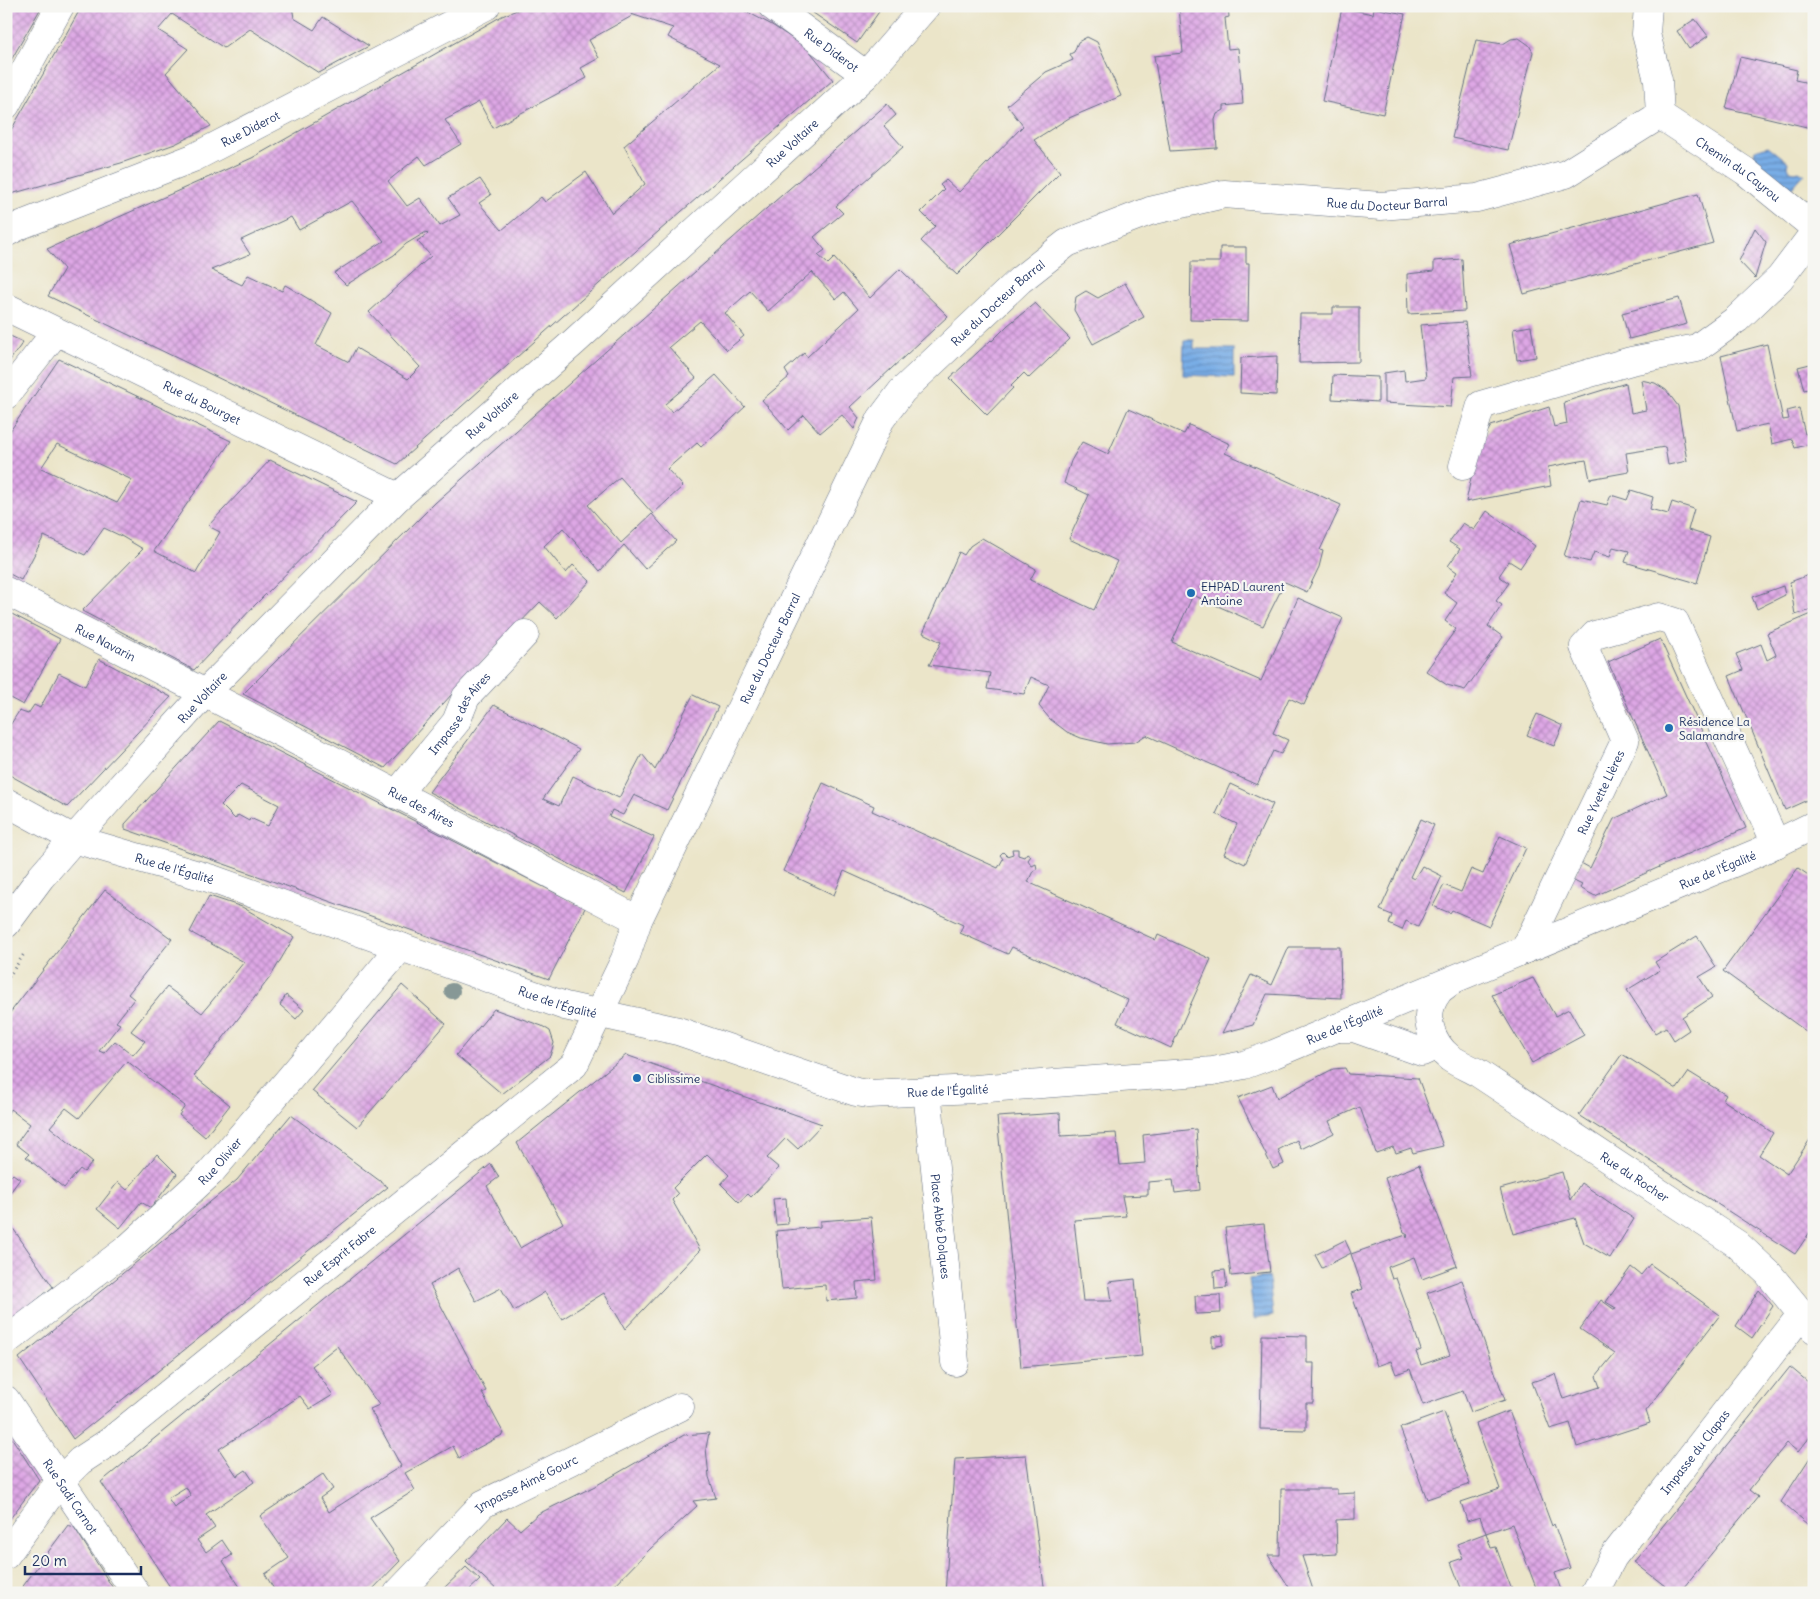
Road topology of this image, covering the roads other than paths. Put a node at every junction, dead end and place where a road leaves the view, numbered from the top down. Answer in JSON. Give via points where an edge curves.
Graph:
{"nodes":[{"id":1,"x":60,"y":6,"type":"edge"},
{"id":2,"x":486,"y":6,"type":"edge"},
{"id":3,"x":772,"y":6,"type":"edge"},
{"id":4,"x":926,"y":6,"type":"edge"},
{"id":5,"x":1648,"y":6,"type":"edge"},
{"id":6,"x":866,"y":75,"type":"junction"},
{"id":7,"x":6,"y":105,"type":"edge"},
{"id":8,"x":1660,"y":115,"type":"junction"},
{"id":9,"x":1814,"y":227,"type":"edge"},
{"id":10,"x":6,"y":233,"type":"edge"},
{"id":11,"x":1814,"y":233,"type":"edge"},
{"id":12,"x":6,"y":307,"type":"edge"},
{"id":13,"x":56,"y":332,"type":"junction"},
{"id":14,"x":6,"y":395,"type":"edge"},
{"id":15,"x":1463,"y":466,"type":"dead end"},
{"id":16,"x":398,"y":497,"type":"junction"},
{"id":17,"x":6,"y":591,"type":"edge"},
{"id":18,"x":525,"y":634,"type":"dead end"},
{"id":19,"x":205,"y":693,"type":"junction"},
{"id":20,"x":396,"y":795,"type":"junction"},
{"id":21,"x":6,"y":802,"type":"edge"},
{"id":22,"x":1814,"y":825,"type":"edge"},
{"id":23,"x":74,"y":839,"type":"junction"},
{"id":24,"x":1776,"y":844,"type":"junction"},
{"id":25,"x":638,"y":920,"type":"junction"},
{"id":26,"x":6,"y":924,"type":"edge"},
{"id":27,"x":402,"y":947,"type":"junction"},
{"id":28,"x":1525,"y":949,"type":"junction"},
{"id":29,"x":1454,"y":979,"type":"junction"},
{"id":30,"x":599,"y":1014,"type":"junction"},
{"id":31,"x":1336,"y":1028,"type":"junction"},
{"id":32,"x":1437,"y":1045,"type":"junction"},
{"id":33,"x":927,"y":1091,"type":"junction"},
{"id":34,"x":1807,"y":1322,"type":"edge"},
{"id":35,"x":6,"y":1341,"type":"edge"},
{"id":36,"x":955,"y":1362,"type":"dead end"},
{"id":37,"x":6,"y":1400,"type":"edge"},
{"id":38,"x":680,"y":1407,"type":"dead end"},
{"id":39,"x":60,"y":1481,"type":"junction"},
{"id":40,"x":6,"y":1555,"type":"edge"},
{"id":41,"x":136,"y":1593,"type":"edge"},
{"id":42,"x":398,"y":1593,"type":"edge"},
{"id":43,"x":1594,"y":1593,"type":"edge"}],
"edges":[{"from":1,"to":7,"type":"street"},
{"from":2,"to":10,"type":"street","name":"Rue Diderot","via":[[193,158]]},
{"from":3,"to":6,"type":"street","name":"Rue Diderot"},
{"from":4,"to":6,"type":"street","name":"Rue Voltaire"},
{"from":5,"to":8,"type":"street","via":[[1646,34],[1658,80]]},
{"from":6,"to":16,"type":"street","name":"Rue Voltaire","via":[[574,342]]},
{"from":8,"to":9,"type":"street","name":"Chemin du Cayrou","via":[[1745,171]]},
{"from":8,"to":25,"type":"street","name":"Rue du Docteur Barral","via":[[1566,174],[1477,198],[1381,206],[1224,194],[1150,210],[1067,243],[1020,280],[902,391],[881,419]]},
{"from":11,"to":15,"type":"street","via":[[1780,278],[1737,319],[1697,348],[1631,361],[1481,405]]},
{"from":12,"to":13,"type":"street","name":"Rue du Bourget"},
{"from":13,"to":14,"type":"street"},
{"from":13,"to":16,"type":"street","name":"Rue du Bourget"},
{"from":16,"to":19,"type":"street","name":"Rue Voltaire"},
{"from":17,"to":19,"type":"street","name":"Rue Navarin"},
{"from":18,"to":20,"type":"street","name":"Impasse des Aires","via":[[466,696],[456,722]]},
{"from":19,"to":20,"type":"street","name":"Rue des Aires"},
{"from":19,"to":23,"type":"street","name":"Rue Voltaire"},
{"from":20,"to":25,"type":"street","name":"Rue des Aires"},
{"from":21,"to":23,"type":"street","name":"Rue de l'Égalité"},
{"from":22,"to":24,"type":"street","name":"Rue de l'Égalité"},
{"from":23,"to":26,"type":"street","name":"Rue Voltaire"},
{"from":23,"to":27,"type":"street","name":"Rue de l'Égalité","via":[[212,878]]},
{"from":24,"to":28,"type":"street","name":"Rue de l'Égalité"},
{"from":24,"to":28,"type":"street","name":"Rue Yvette Llères","via":[[1676,622],[1659,617],[1595,635],[1584,647],[1625,741]]},
{"from":25,"to":30,"type":"street","name":"Rue du Docteur Barral","via":[[625,959]]},
{"from":27,"to":30,"type":"street","name":"Rue de l'Égalité","via":[[565,1006]]},
{"from":27,"to":35,"type":"street","name":"Rue Olivier","via":[[210,1173],[126,1248]]},
{"from":28,"to":29,"type":"street","name":"Rue de l'Égalité"},
{"from":29,"to":31,"type":"street","name":"Rue de l'Égalité"},
{"from":29,"to":32,"type":"street","via":[[1438,991],[1429,1008],[1429,1028]]},
{"from":30,"to":33,"type":"street","name":"Rue de l'Égalité","via":[[678,1031],[856,1092]]},
{"from":30,"to":39,"type":"street","name":"Rue Esprit Fabre","via":[[574,1065],[109,1442],[80,1461]]},
{"from":31,"to":32,"type":"street","via":[[1354,1028],[1422,1052]]},
{"from":31,"to":33,"type":"street","name":"Rue de l'Égalité","via":[[1274,1054],[1213,1071]]},
{"from":32,"to":34,"type":"street","name":"Rue du Rocher","via":[[1451,1058],[1737,1244],[1768,1273]]},
{"from":33,"to":36,"type":"street","name":"Place Abbé Dolques"},
{"from":34,"to":43,"type":"street","name":"Impasse du Clapas","via":[[1613,1557]]},
{"from":37,"to":39,"type":"street","name":"Rue Sadi Carnot"},
{"from":38,"to":42,"type":"street","name":"Impasse Aimé Gourc","via":[[483,1504]]},
{"from":39,"to":40,"type":"street","name":"Rue Esprit Fabre"},
{"from":39,"to":41,"type":"street","name":"Rue Sadi Carnot"}]}
